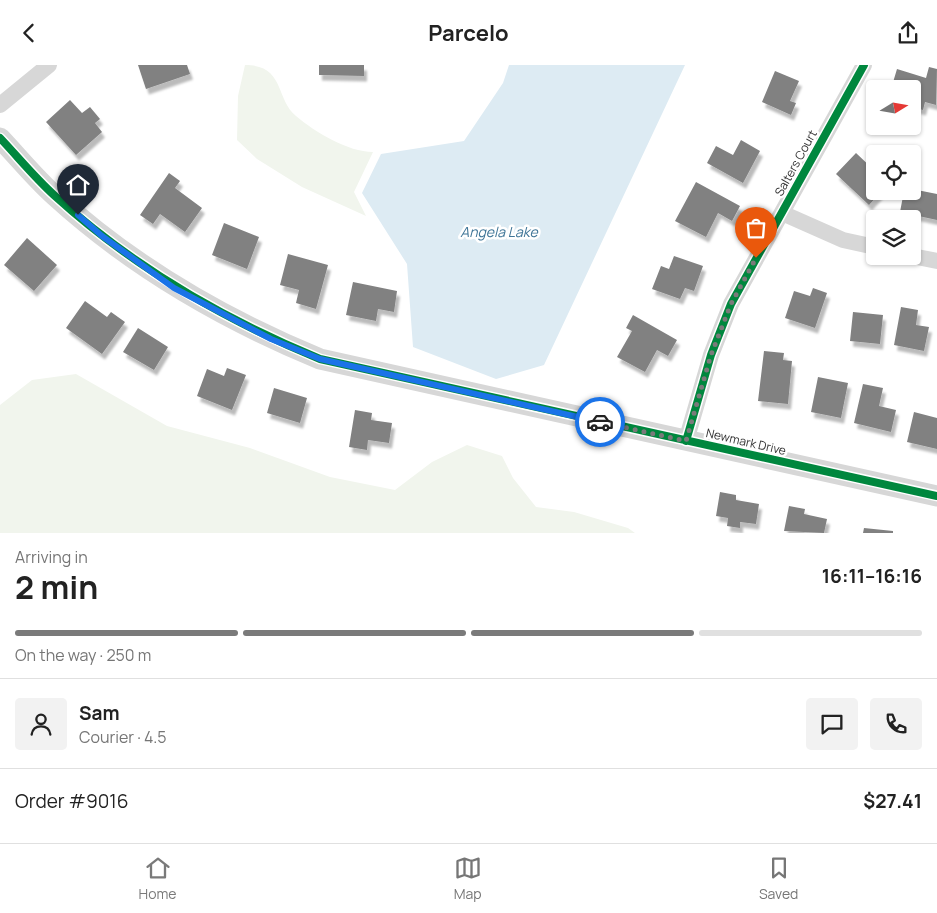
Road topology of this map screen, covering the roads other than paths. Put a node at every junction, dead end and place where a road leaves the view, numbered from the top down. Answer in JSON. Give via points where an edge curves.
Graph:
{"nodes":[{"id":1,"x":50,"y":65,"type":"edge"},
{"id":2,"x":864,"y":65,"type":"edge"},
{"id":3,"x":0,"y":105,"type":"edge"},
{"id":4,"x":0,"y":137,"type":"edge"},
{"id":5,"x":782,"y":213,"type":"junction"},
{"id":6,"x":866,"y":245,"type":"edge"},
{"id":7,"x":921,"y":258,"type":"edge"},
{"id":8,"x":937,"y":261,"type":"edge"},
{"id":9,"x":686,"y":441,"type":"junction"},
{"id":10,"x":937,"y":496,"type":"edge"}],
"edges":[{"from":1,"to":3,"type":"street"},
{"from":2,"to":5,"type":"street","name":"Salters Court"},
{"from":4,"to":9,"type":"street","name":"Newmark Drive","via":[[54,195],[102,236],[174,288],[271,339],[320,359]]},
{"from":5,"to":6,"type":"street","via":[[843,240]]},
{"from":5,"to":9,"type":"street","name":"Salters Court","via":[[731,304],[711,355]]},
{"from":7,"to":8,"type":"street"},
{"from":9,"to":10,"type":"street","name":"Newmark Drive"}]}
